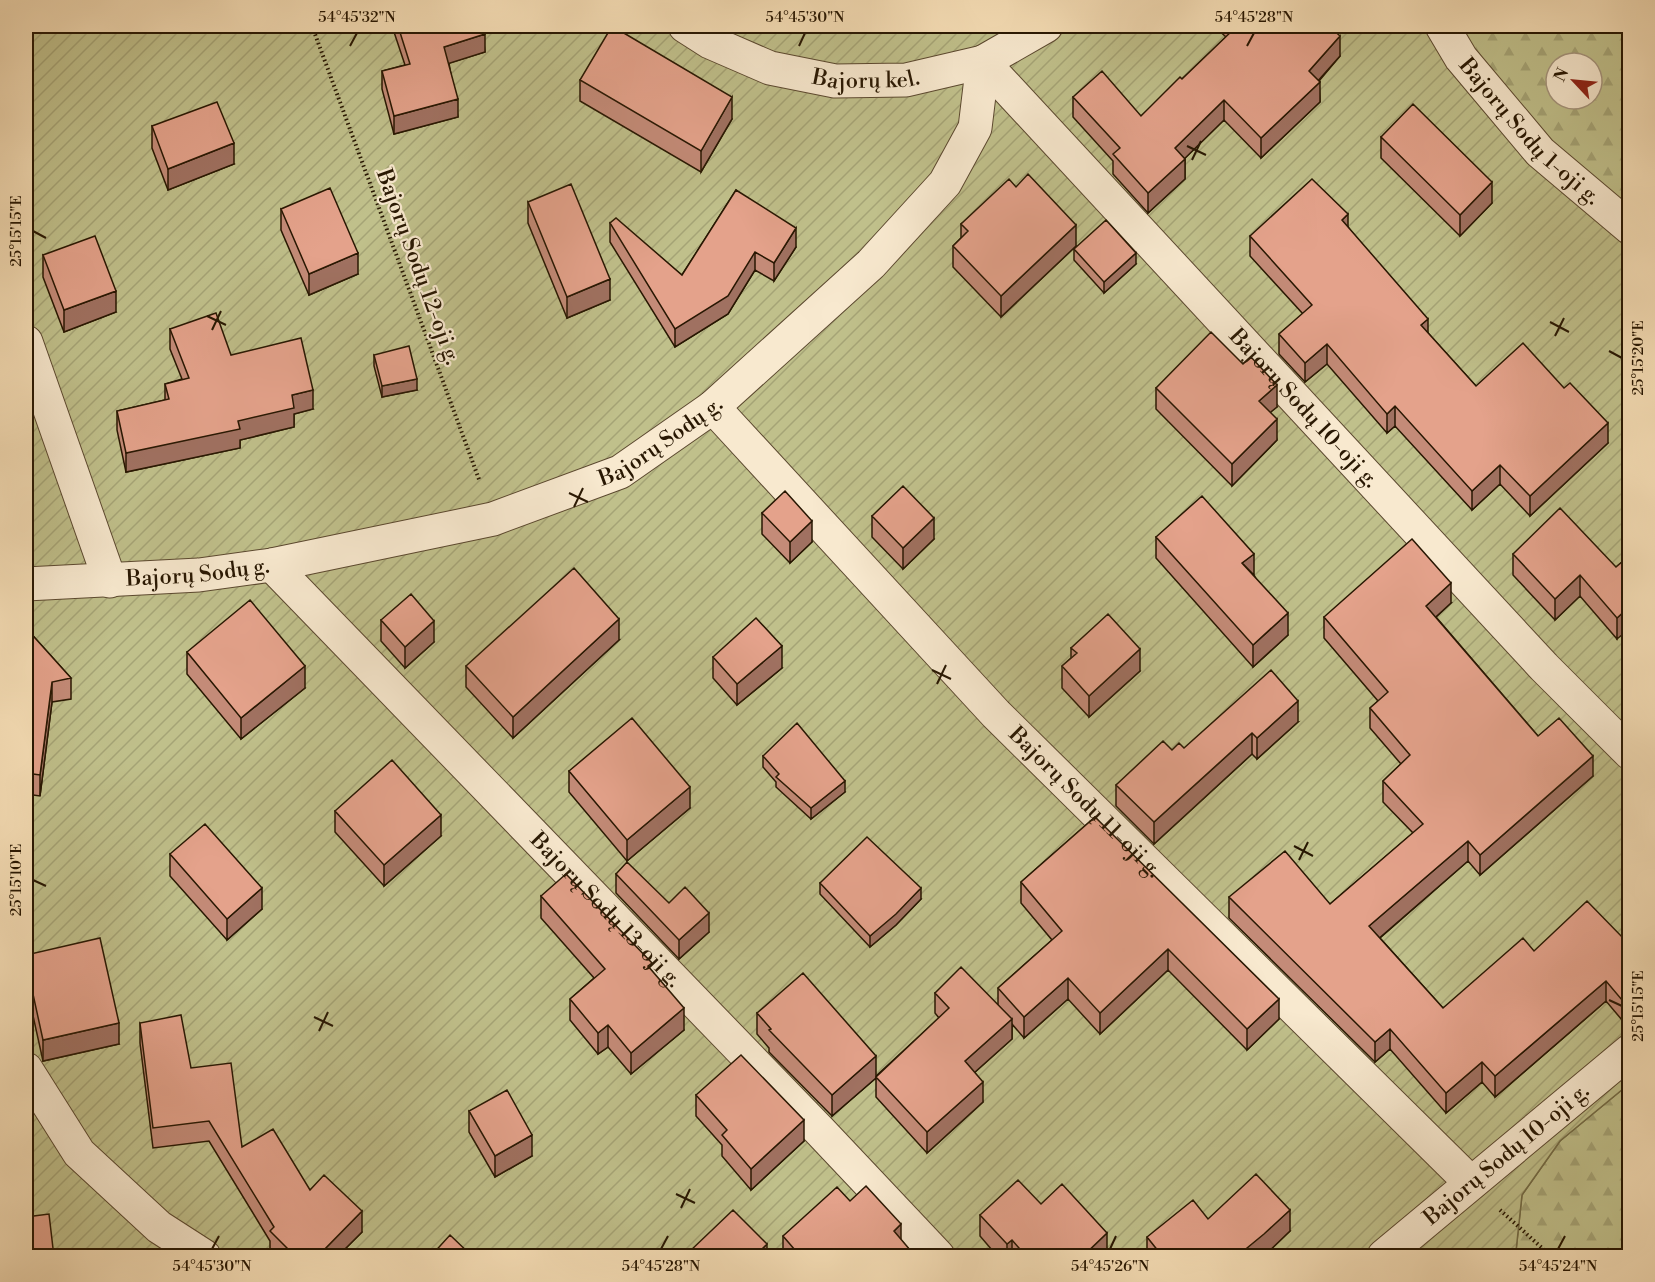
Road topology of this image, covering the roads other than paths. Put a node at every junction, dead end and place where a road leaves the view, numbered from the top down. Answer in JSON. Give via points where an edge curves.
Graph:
{"nodes":[{"id":1,"x":685,"y":26,"type":"edge"},
{"id":2,"x":1046,"y":26,"type":"edge"},
{"id":3,"x":1442,"y":26,"type":"edge"},
{"id":4,"x":983,"y":62,"type":"junction"},
{"id":5,"x":1629,"y":228,"type":"edge"},
{"id":6,"x":26,"y":342,"type":"edge"},
{"id":7,"x":713,"y":407,"type":"junction"},
{"id":8,"x":272,"y":565,"type":"junction"},
{"id":9,"x":110,"y":581,"type":"junction"},
{"id":10,"x":26,"y":584,"type":"edge"},
{"id":11,"x":1629,"y":753,"type":"edge"},
{"id":12,"x":1629,"y":1052,"type":"edge"},
{"id":13,"x":26,"y":1069,"type":"edge"},
{"id":14,"x":1471,"y":1183,"type":"junction"},
{"id":15,"x":204,"y":1257,"type":"edge"},
{"id":16,"x":938,"y":1257,"type":"edge"},
{"id":17,"x":1384,"y":1257,"type":"edge"}],
"edges":[{"from":1,"to":4,"type":"street","name":"Bajorų kel.","via":[[710,42],[770,68],[835,81],[906,81]]},
{"from":2,"to":4,"type":"street","name":"Bajorų kel."},
{"from":3,"to":5,"type":"street","name":"Bajorų Sodų 1-oji g.","via":[[1461,58],[1540,152]]},
{"from":4,"to":7,"type":"street","name":"Bajorų Sodų g.","via":[[975,128],[945,183],[871,264]]},
{"from":4,"to":11,"type":"street","name":"Bajorų Sodų 10-oji g.","via":[[1544,668]]},
{"from":6,"to":9,"type":"street"},
{"from":7,"to":8,"type":"street","name":"Bajorų Sodų g.","via":[[620,472],[494,519]]},
{"from":7,"to":14,"type":"street","name":"Bajorų Sodų 11-oji g.","via":[[996,714]]},
{"from":8,"to":9,"type":"street","name":"Bajorų Sodų g."},
{"from":8,"to":16,"type":"street","name":"Bajorų Sodų 13-oji g."},
{"from":9,"to":10,"type":"street","name":"Bajorų Sodų g."},
{"from":12,"to":14,"type":"street","name":"Bajorų Sodų 10-oji g."},
{"from":13,"to":15,"type":"street","via":[[79,1153],[159,1227]]},
{"from":14,"to":17,"type":"street","name":"Bajorų Sodų 10-oji g."}]}
